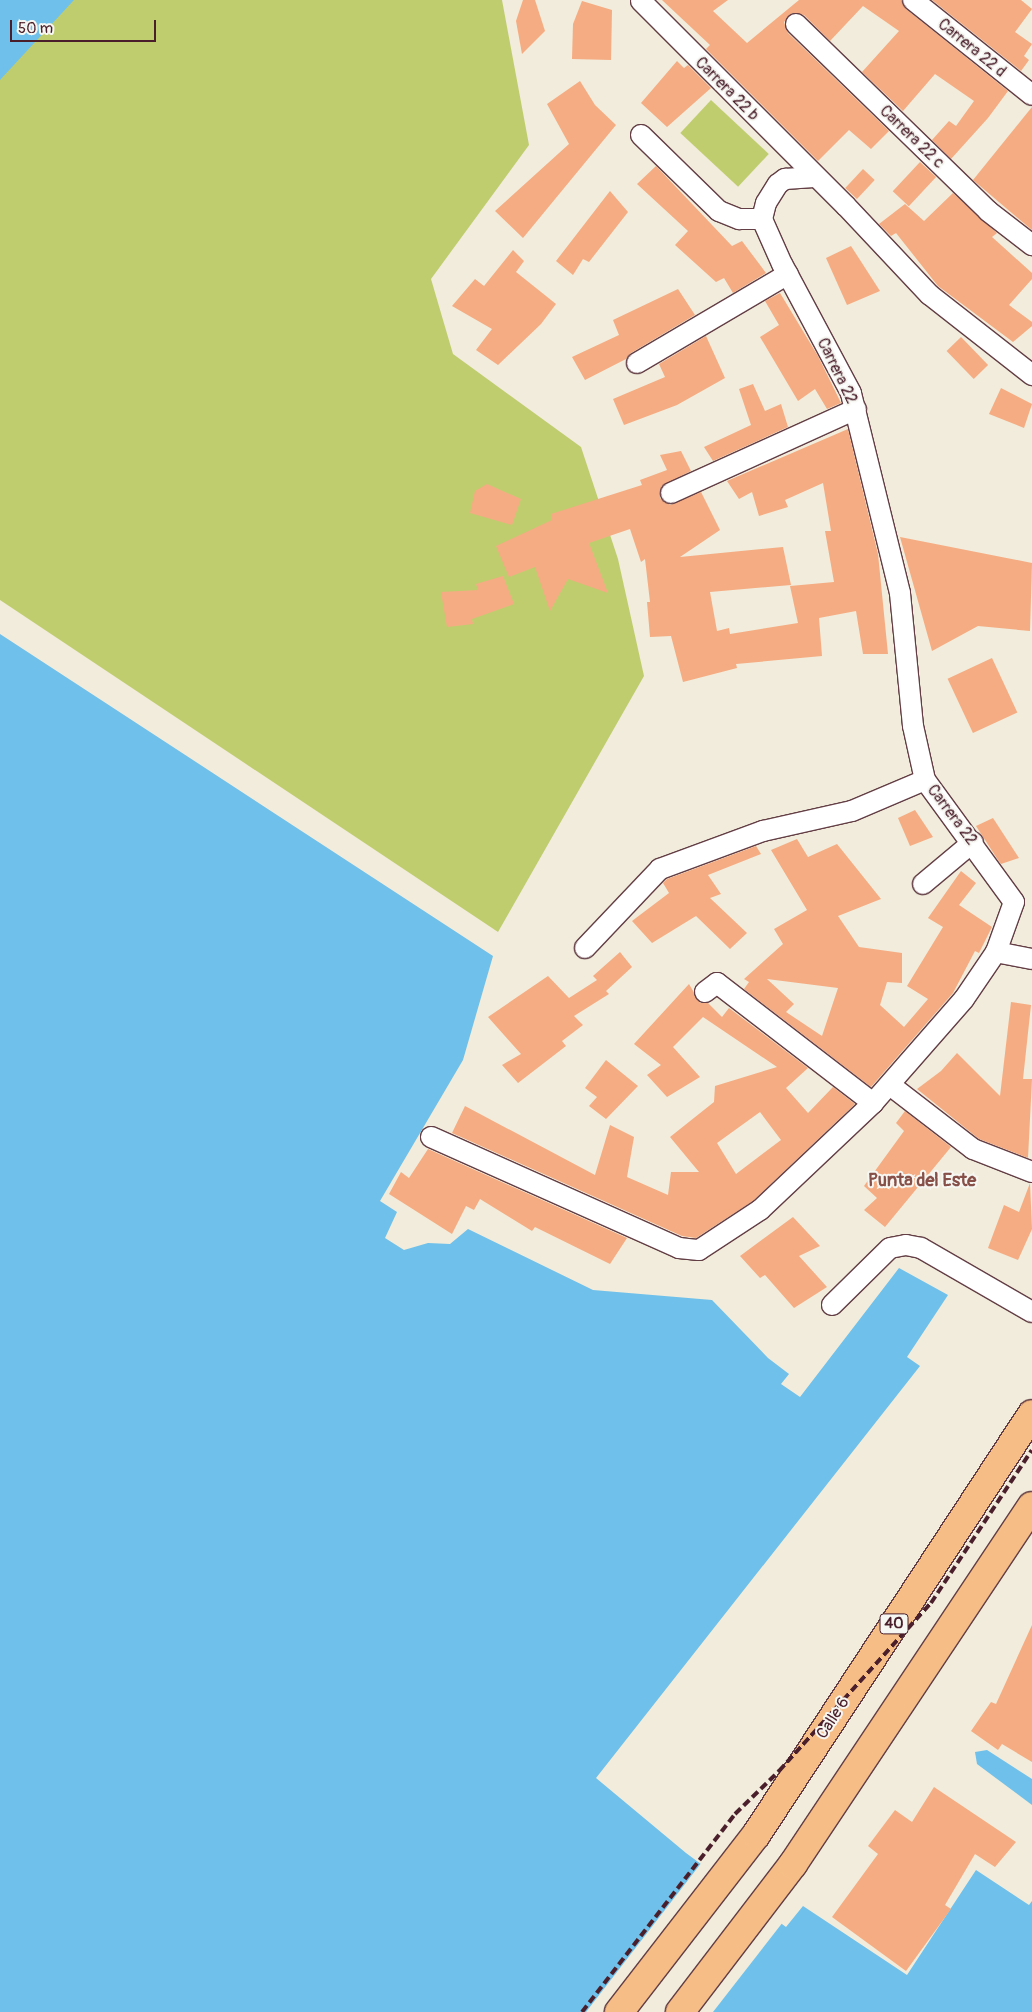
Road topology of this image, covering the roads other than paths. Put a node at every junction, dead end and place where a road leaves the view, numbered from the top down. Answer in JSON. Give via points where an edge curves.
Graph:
{"nodes":[{"id":1,"x":913,"y":0,"type":"edge"},
{"id":2,"x":641,"y":1,"type":"edge"},
{"id":3,"x":796,"y":24,"type":"dead end"},
{"id":4,"x":1032,"y":95,"type":"edge"},
{"id":5,"x":641,"y":135,"type":"dead end"},
{"id":6,"x":814,"y":177,"type":"junction"},
{"id":7,"x":762,"y":219,"type":"junction"},
{"id":8,"x":1032,"y":245,"type":"edge"},
{"id":9,"x":788,"y":274,"type":"junction"},
{"id":10,"x":637,"y":363,"type":"dead end"},
{"id":11,"x":1032,"y":375,"type":"edge"},
{"id":12,"x":856,"y":409,"type":"junction"},
{"id":13,"x":671,"y":493,"type":"dead end"},
{"id":14,"x":925,"y":780,"type":"junction"},
{"id":15,"x":973,"y":842,"type":"junction"},
{"id":16,"x":923,"y":884,"type":"dead end"},
{"id":17,"x":585,"y":948,"type":"dead end"},
{"id":18,"x":996,"y":952,"type":"junction"},
{"id":19,"x":1032,"y":959,"type":"edge"},
{"id":20,"x":705,"y":992,"type":"dead end"},
{"id":21,"x":890,"y":1084,"type":"junction"},
{"id":22,"x":873,"y":1103,"type":"junction"},
{"id":23,"x":431,"y":1137,"type":"dead end"},
{"id":24,"x":1032,"y":1172,"type":"edge"},
{"id":25,"x":832,"y":1305,"type":"dead end"},
{"id":26,"x":1032,"y":1312,"type":"edge"},
{"id":27,"x":1032,"y":1414,"type":"edge"},
{"id":28,"x":1032,"y":1506,"type":"edge"},
{"id":29,"x":619,"y":2012,"type":"edge"},
{"id":30,"x":680,"y":2012,"type":"edge"}],
"edges":[{"from":1,"to":4,"type":"street","name":"Carrera 22 d"},
{"from":2,"to":6,"type":"street","name":"Carrera 22 b"},
{"from":3,"to":8,"type":"street","name":"Carrera 22 c","via":[[988,211]]},
{"from":5,"to":7,"type":"street","via":[[719,211],[739,219]]},
{"from":6,"to":7,"type":"street","via":[[785,179],[778,184],[766,203]]},
{"from":6,"to":11,"type":"street","via":[[930,294]]},
{"from":7,"to":9,"type":"street","name":"Carrera 22"},
{"from":9,"to":10,"type":"street"},
{"from":9,"to":12,"type":"street","name":"Carrera 22","via":[[851,393]]},
{"from":12,"to":13,"type":"street"},
{"from":12,"to":14,"type":"street","name":"Carrera 22","via":[[900,593],[913,726]]},
{"from":14,"to":15,"type":"street","name":"Carrera 22"},
{"from":14,"to":17,"type":"street","via":[[852,811],[762,831],[660,868]]},
{"from":15,"to":16,"type":"street"},
{"from":15,"to":18,"type":"street","name":"Carrera 22","via":[[1014,902]]},
{"from":18,"to":19,"type":"street"},
{"from":18,"to":21,"type":"street","via":[[964,998]]},
{"from":20,"to":22,"type":"street","via":[[717,983]]},
{"from":21,"to":22,"type":"street"},
{"from":21,"to":24,"type":"street","via":[[973,1149]]},
{"from":22,"to":23,"type":"street","via":[[760,1210],[699,1250],[679,1248]]},
{"from":25,"to":26,"type":"street","via":[[890,1248],[906,1245],[921,1248]]},
{"from":27,"to":29,"type":"highway","name":"Calle 6","number":"40","via":[[756,1835]]},
{"from":28,"to":30,"type":"highway","via":[[793,1864]]}]}
